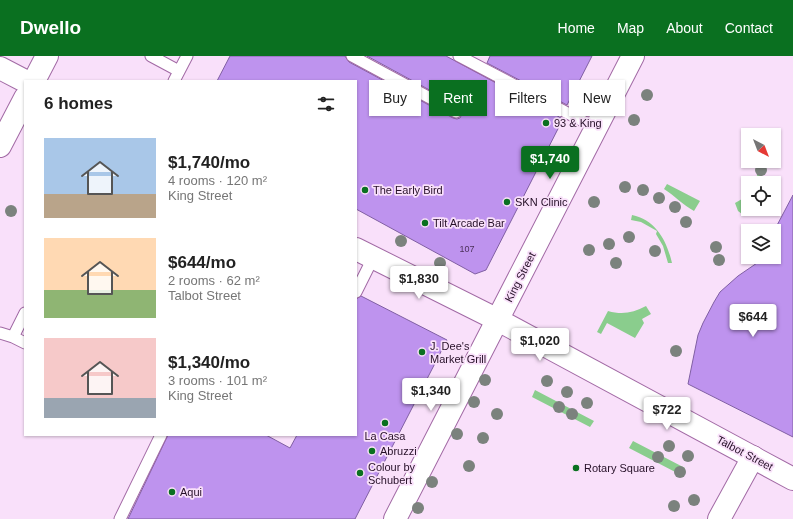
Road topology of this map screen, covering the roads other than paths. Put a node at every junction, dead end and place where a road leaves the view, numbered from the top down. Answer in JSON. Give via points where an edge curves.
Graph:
{"nodes":[{"id":1,"x":47,"y":56,"type":"edge"},
{"id":2,"x":152,"y":56,"type":"edge"},
{"id":3,"x":187,"y":56,"type":"edge"},
{"id":4,"x":459,"y":56,"type":"edge"},
{"id":5,"x":633,"y":56,"type":"edge"},
{"id":6,"x":357,"y":57,"type":"edge"},
{"id":7,"x":0,"y":68,"type":"edge"},
{"id":8,"x":179,"y":71,"type":"junction"},
{"id":9,"x":24,"y":80,"type":"edge"},
{"id":10,"x":35,"y":80,"type":"edge"},
{"id":11,"x":174,"y":80,"type":"edge"},
{"id":12,"x":429,"y":97,"type":"edge"},
{"id":13,"x":24,"y":100,"type":"edge"},
{"id":14,"x":596,"y":128,"type":"junction"},
{"id":15,"x":0,"y":146,"type":"edge"},
{"id":16,"x":365,"y":253,"type":"edge"},
{"id":17,"x":357,"y":288,"type":"edge"},
{"id":18,"x":24,"y":315,"type":"edge"},
{"id":19,"x":498,"y":320,"type":"junction"},
{"id":20,"x":0,"y":333,"type":"edge"},
{"id":21,"x":13,"y":337,"type":"junction"},
{"id":22,"x":24,"y":342,"type":"edge"},
{"id":23,"x":161,"y":436,"type":"edge"},
{"id":24,"x":753,"y":457,"type":"junction"},
{"id":25,"x":793,"y":479,"type":"edge"},
{"id":26,"x":120,"y":519,"type":"edge"},
{"id":27,"x":395,"y":519,"type":"edge"},
{"id":28,"x":719,"y":519,"type":"edge"}],
"edges":[{"from":1,"to":10,"type":"main road"},
{"from":2,"to":8,"type":"lane"},
{"from":3,"to":8,"type":"lane"},
{"from":4,"to":14,"type":"lane"},
{"from":5,"to":14,"type":"main road","name":"King Street"},
{"from":6,"to":12,"type":"lane"},
{"from":7,"to":9,"type":"main road"},
{"from":8,"to":11,"type":"lane"},
{"from":13,"to":15,"type":"main road"},
{"from":14,"to":19,"type":"main road","name":"King Street"},
{"from":16,"to":17,"type":"lane"},
{"from":16,"to":19,"type":"main road","name":"Talbot Street"},
{"from":18,"to":21,"type":"lane"},
{"from":19,"to":24,"type":"main road","name":"Talbot Street"},
{"from":19,"to":27,"type":"main road","name":"King Street"},
{"from":20,"to":21,"type":"lane"},
{"from":21,"to":22,"type":"lane"},
{"from":23,"to":26,"type":"lane"},
{"from":24,"to":25,"type":"main road","name":"Talbot Street"},
{"from":24,"to":28,"type":"main road"}]}
